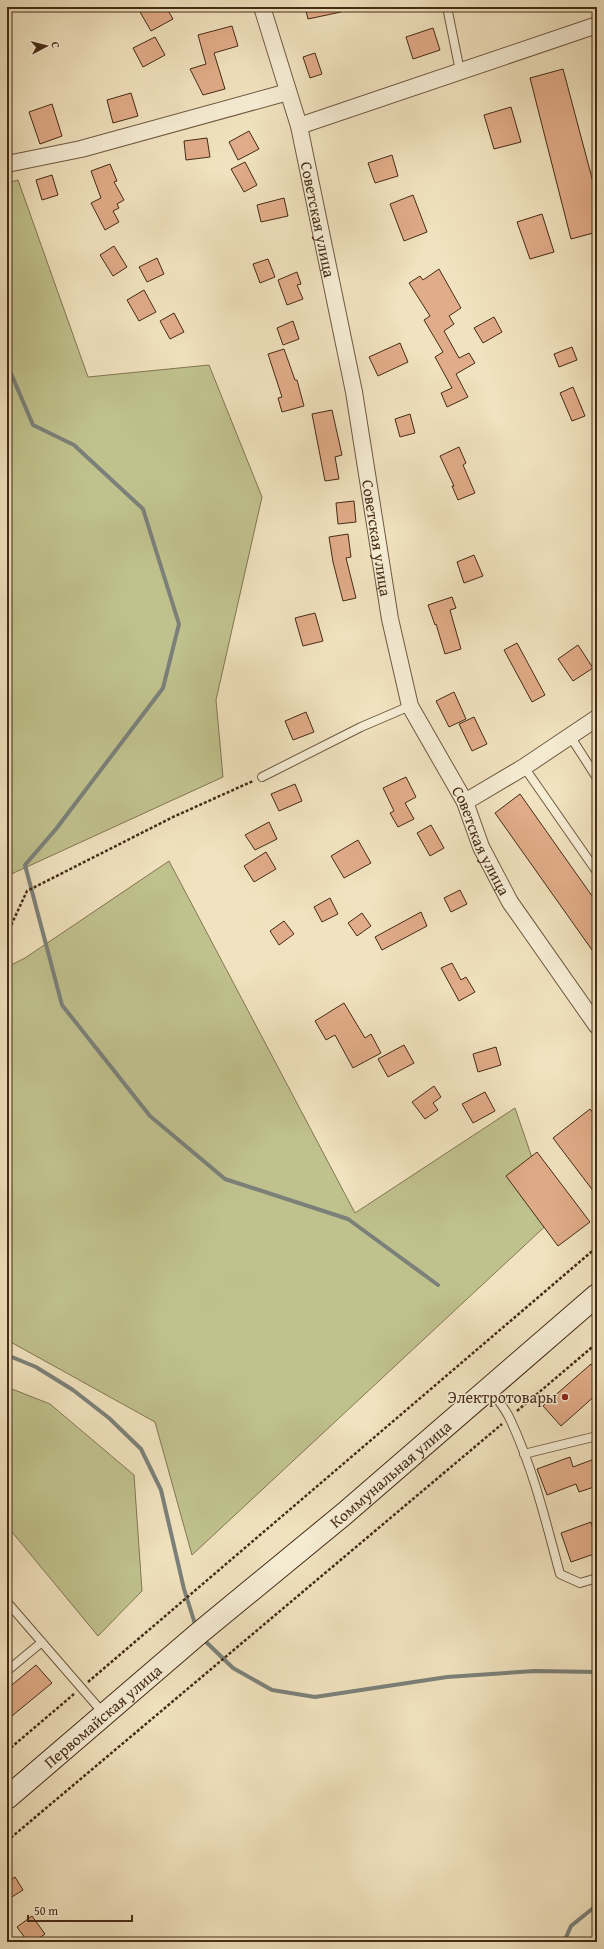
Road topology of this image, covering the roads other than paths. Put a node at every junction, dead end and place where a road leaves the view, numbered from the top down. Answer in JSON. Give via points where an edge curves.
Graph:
{"nodes":[{"id":1,"x":262,"y":7,"type":"edge"},
{"id":2,"x":447,"y":7,"type":"edge"},
{"id":3,"x":597,"y":26,"type":"edge"},
{"id":4,"x":460,"y":71,"type":"junction"},
{"id":5,"x":288,"y":92,"type":"junction"},
{"id":6,"x":299,"y":126,"type":"junction"},
{"id":7,"x":7,"y":164,"type":"edge"},
{"id":8,"x":410,"y":706,"type":"junction"},
{"id":9,"x":597,"y":718,"type":"edge"},
{"id":10,"x":570,"y":736,"type":"junction"},
{"id":11,"x":524,"y":767,"type":"junction"},
{"id":12,"x":262,"y":777,"type":"road end"},
{"id":13,"x":597,"y":778,"type":"edge"},
{"id":14,"x":464,"y":802,"type":"junction"},
{"id":15,"x":597,"y":872,"type":"edge"},
{"id":16,"x":597,"y":1026,"type":"edge"},
{"id":17,"x":597,"y":1295,"type":"edge"},
{"id":18,"x":490,"y":1388,"type":"junction"},
{"id":19,"x":597,"y":1436,"type":"edge"},
{"id":20,"x":524,"y":1454,"type":"junction"},
{"id":21,"x":597,"y":1578,"type":"edge"},
{"id":22,"x":7,"y":1602,"type":"edge"},
{"id":23,"x":198,"y":1634,"type":"joint"},
{"id":24,"x":42,"y":1642,"type":"junction"},
{"id":25,"x":7,"y":1671,"type":"edge"},
{"id":26,"x":104,"y":1714,"type":"junction"},
{"id":27,"x":7,"y":1798,"type":"edge"}],
"edges":[{"from":1,"to":5,"type":"street","name":"Советская улица"},
{"from":2,"to":4,"type":"lane"},
{"from":3,"to":4,"type":"street"},
{"from":4,"to":6,"type":"street"},
{"from":5,"to":6,"type":"street","name":"Советская улица"},
{"from":5,"to":7,"type":"street","via":[[81,149]]},
{"from":6,"to":8,"type":"street","name":"Советская улица","via":[[354,392],[390,619]]},
{"from":8,"to":12,"type":"lane","via":[[361,727]]},
{"from":8,"to":14,"type":"street","name":"Советская улица"},
{"from":9,"to":10,"type":"street"},
{"from":10,"to":11,"type":"street"},
{"from":10,"to":13,"type":"lane"},
{"from":11,"to":14,"type":"street"},
{"from":11,"to":15,"type":"lane"},
{"from":14,"to":16,"type":"street","name":"Советская улица","via":[[481,847],[510,902]]},
{"from":17,"to":18,"type":"street","name":"Коммунальная улица"},
{"from":18,"to":20,"type":"lane","via":[[510,1418]]},
{"from":18,"to":23,"type":"street","name":"Коммунальная улица","via":[[344,1514]]},
{"from":19,"to":20,"type":"lane"},
{"from":20,"to":21,"type":"lane","via":[[560,1574],[580,1583]]},
{"from":22,"to":24,"type":"lane"},
{"from":23,"to":26,"type":"street","name":"Первомайская улица"},
{"from":24,"to":25,"type":"lane"},
{"from":24,"to":26,"type":"lane"},
{"from":26,"to":27,"type":"street","name":"Первомайская улица"}]}
